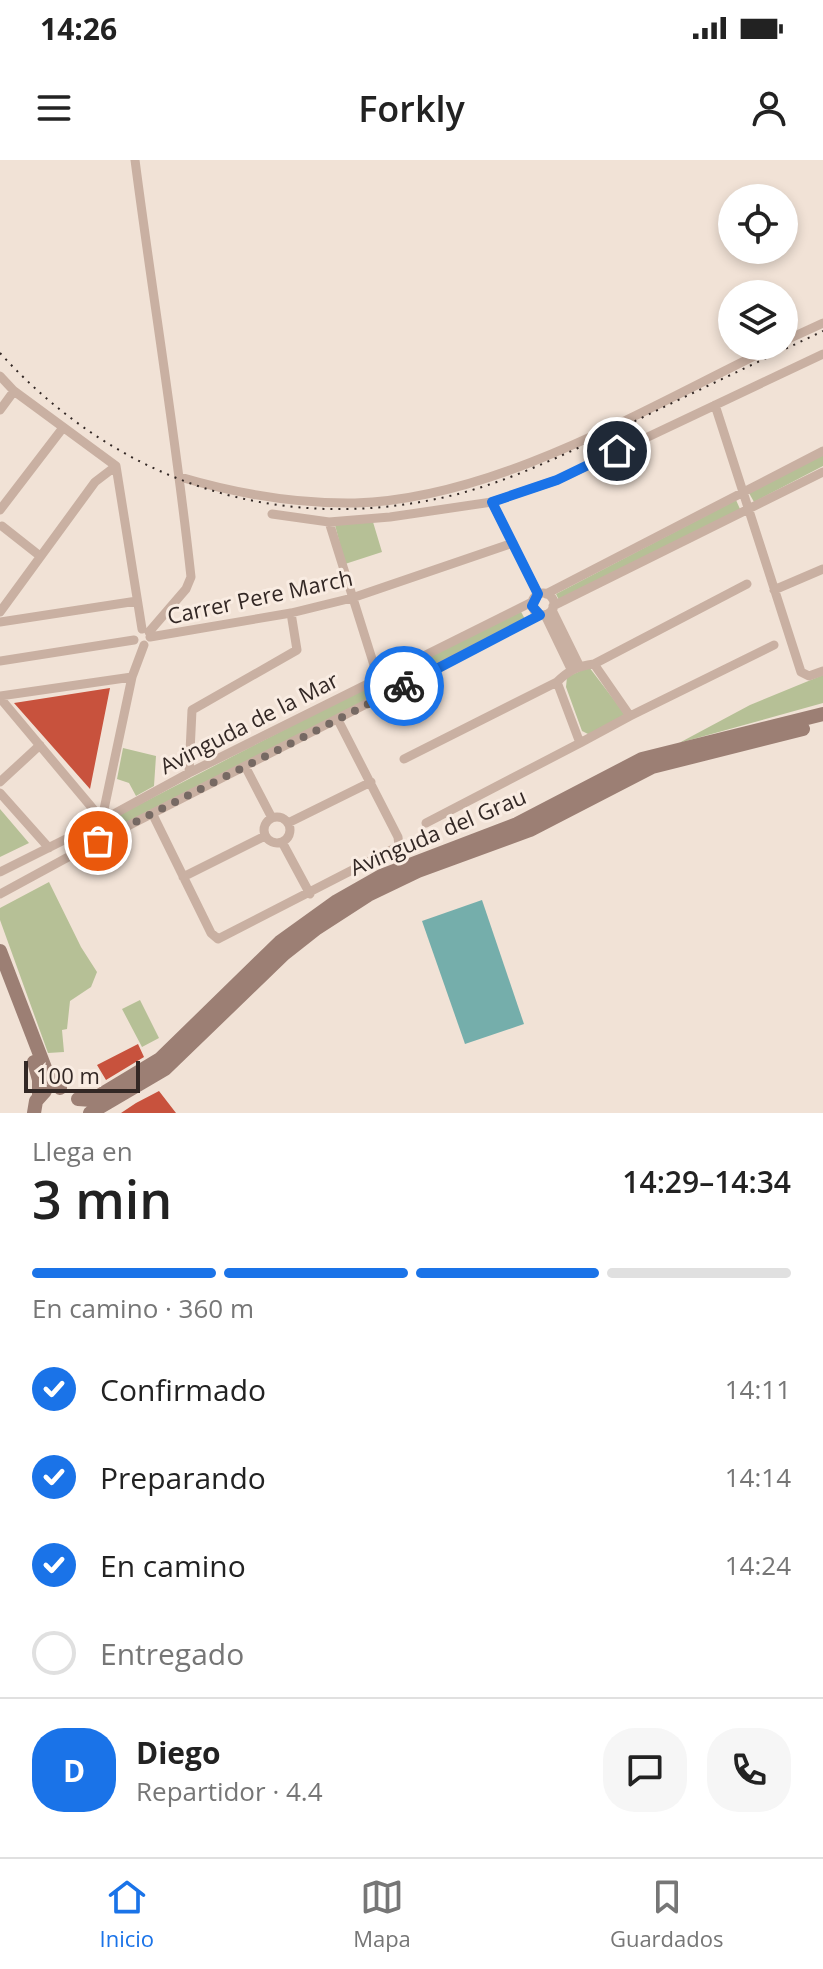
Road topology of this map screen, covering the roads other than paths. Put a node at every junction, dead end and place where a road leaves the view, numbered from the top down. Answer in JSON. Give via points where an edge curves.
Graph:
{"nodes":[{"id":1,"x":135,"y":160,"type":"edge"},
{"id":2,"x":823,"y":323,"type":"edge"},
{"id":3,"x":798,"y":335,"type":"edge"},
{"id":4,"x":823,"y":354,"type":"edge"},
{"id":5,"x":746,"y":360,"type":"edge"},
{"id":6,"x":0,"y":376,"type":"edge"},
{"id":7,"x":14,"y":391,"type":"junction"},
{"id":8,"x":715,"y":405,"type":"junction"},
{"id":9,"x":0,"y":410,"type":"edge"},
{"id":10,"x":62,"y":429,"type":"junction"},
{"id":11,"x":823,"y":451,"type":"edge"},
{"id":12,"x":116,"y":466,"type":"junction"},
{"id":13,"x":823,"y":472,"type":"edge"},
{"id":14,"x":180,"y":477,"type":"junction"},
{"id":15,"x":742,"y":493,"type":"junction"},
{"id":16,"x":492,"y":502,"type":"junction"},
{"id":17,"x":0,"y":510,"type":"edge"},
{"id":18,"x":748,"y":511,"type":"junction"},
{"id":19,"x":272,"y":514,"type":"dead end"},
{"id":20,"x":329,"y":522,"type":"junction"},
{"id":21,"x":1,"y":527,"type":"edge"},
{"id":22,"x":513,"y":543,"type":"junction"},
{"id":23,"x":40,"y":556,"type":"junction"},
{"id":24,"x":823,"y":569,"type":"edge"},
{"id":25,"x":747,"y":584,"type":"dead end"},
{"id":26,"x":774,"y":590,"type":"junction"},
{"id":27,"x":539,"y":596,"type":"junction"},
{"id":28,"x":352,"y":598,"type":"junction"},
{"id":29,"x":0,"y":612,"type":"edge"},
{"id":30,"x":547,"y":612,"type":"junction"},
{"id":31,"x":291,"y":613,"type":"junction"},
{"id":32,"x":0,"y":622,"type":"edge"},
{"id":33,"x":157,"y":622,"type":"junction"},
{"id":34,"x":141,"y":631,"type":"junction"},
{"id":35,"x":774,"y":645,"type":"dead end"},
{"id":36,"x":0,"y":661,"type":"edge"},
{"id":37,"x":594,"y":664,"type":"junction"},
{"id":38,"x":575,"y":667,"type":"junction"},
{"id":39,"x":823,"y":671,"type":"edge"},
{"id":40,"x":132,"y":677,"type":"junction"},
{"id":41,"x":377,"y":678,"type":"junction"},
{"id":42,"x":557,"y":682,"type":"junction"},
{"id":43,"x":0,"y":697,"type":"edge"},
{"id":44,"x":384,"y":697,"type":"junction"},
{"id":45,"x":823,"y":714,"type":"edge"},
{"id":46,"x":630,"y":716,"type":"junction"},
{"id":47,"x":338,"y":720,"type":"junction"},
{"id":48,"x":823,"y":724,"type":"edge"},
{"id":49,"x":580,"y":743,"type":"junction"},
{"id":50,"x":40,"y":745,"type":"junction"},
{"id":51,"x":404,"y":759,"type":"dead end"},
{"id":52,"x":246,"y":768,"type":"junction"},
{"id":53,"x":189,"y":773,"type":"junction"},
{"id":54,"x":0,"y":782,"type":"edge"},
{"id":55,"x":371,"y":782,"type":"junction"},
{"id":56,"x":0,"y":793,"type":"edge"},
{"id":57,"x":153,"y":815,"type":"junction"},
{"id":58,"x":102,"y":818,"type":"junction"},
{"id":59,"x":272,"y":818,"type":"junction"},
{"id":60,"x":288,"y":823,"type":"junction"},
{"id":61,"x":426,"y":823,"type":"dead end"},
{"id":62,"x":116,"y":832,"type":"junction"},
{"id":63,"x":265,"y":836,"type":"junction"},
{"id":64,"x":105,"y":837,"type":"junction"},
{"id":65,"x":282,"y":842,"type":"junction"},
{"id":66,"x":49,"y":848,"type":"junction"},
{"id":67,"x":0,"y":872,"type":"edge"},
{"id":68,"x":183,"y":877,"type":"junction"},
{"id":69,"x":0,"y":894,"type":"edge"},
{"id":70,"x":310,"y":894,"type":"junction"},
{"id":71,"x":0,"y":951,"type":"edge"},
{"id":72,"x":0,"y":973,"type":"edge"},
{"id":73,"x":60,"y":1088,"type":"junction"},
{"id":74,"x":39,"y":1096,"type":"junction"},
{"id":75,"x":80,"y":1106,"type":"edge"},
{"id":76,"x":34,"y":1113,"type":"edge"},
{"id":77,"x":90,"y":1113,"type":"edge"}],
"edges":[{"from":1,"to":14,"type":"street"},
{"from":2,"to":3,"type":"street"},
{"from":4,"to":8,"type":"street"},
{"from":5,"to":14,"type":"street","via":[[552,454],[487,478],[396,499],[356,503],[247,495]]},
{"from":6,"to":7,"type":"street"},
{"from":7,"to":9,"type":"street"},
{"from":7,"to":10,"type":"street"},
{"from":8,"to":15,"type":"street"},
{"from":8,"to":16,"type":"street","via":[[557,480]]},
{"from":10,"to":12,"type":"street"},
{"from":10,"to":17,"type":"street"},
{"from":11,"to":15,"type":"street","name":"Avinguda de la Mar"},
{"from":12,"to":23,"type":"street","via":[[95,482]]},
{"from":12,"to":34,"type":"street"},
{"from":13,"to":18,"type":"street","name":"Avinguda de la Mar"},
{"from":14,"to":33,"type":"street","via":[[191,577]]},
{"from":15,"to":18,"type":"street"},
{"from":15,"to":27,"type":"street","name":"Avinguda de la Mar"},
{"from":16,"to":20,"type":"street"},
{"from":16,"to":22,"type":"street"},
{"from":17,"to":21,"type":"street","via":[[5,517]]},
{"from":18,"to":26,"type":"street"},
{"from":18,"to":30,"type":"street","name":"Avinguda de la Mar"},
{"from":19,"to":20,"type":"street"},
{"from":20,"to":28,"type":"street"},
{"from":21,"to":23,"type":"street"},
{"from":22,"to":27,"type":"street"},
{"from":22,"to":28,"type":"street","name":"Carrer Pere March"},
{"from":23,"to":29,"type":"street"},
{"from":24,"to":26,"type":"street"},
{"from":25,"to":37,"type":"street"},
{"from":26,"to":39,"type":"street","via":[[801,672],[809,676]]},
{"from":27,"to":30,"type":"street","via":[[553,600]]},
{"from":27,"to":30,"type":"street","via":[[534,610]]},
{"from":27,"to":41,"type":"street","name":"Avinguda de la Mar"},
{"from":28,"to":31,"type":"street","name":"Carrer Pere March"},
{"from":28,"to":41,"type":"street"},
{"from":30,"to":38,"type":"street"},
{"from":30,"to":44,"type":"street","name":"Avinguda de la Mar"},
{"from":31,"to":34,"type":"street","name":"Carrer Pere March"},
{"from":31,"to":53,"type":"street","via":[[297,650],[192,710]]},
{"from":32,"to":34,"type":"street"},
{"from":33,"to":34,"type":"street"},
{"from":33,"to":34,"type":"street","via":[[145,618]]},
{"from":34,"to":36,"type":"street","name":"Carrer Pere March"},
{"from":34,"to":40,"type":"street"},
{"from":35,"to":46,"type":"street"},
{"from":37,"to":38,"type":"street"},
{"from":37,"to":46,"type":"street"},
{"from":38,"to":42,"type":"street"},
{"from":40,"to":43,"type":"street"},
{"from":40,"to":58,"type":"street"},
{"from":41,"to":44,"type":"street"},
{"from":41,"to":53,"type":"street","name":"Avinguda de la Mar"},
{"from":42,"to":49,"type":"street"},
{"from":42,"to":51,"type":"street"},
{"from":43,"to":50,"type":"street"},
{"from":44,"to":47,"type":"street","name":"Avinguda de la Mar"},
{"from":45,"to":75,"type":"main road","name":"Avinguda del Grau","via":[[642,759],[517,824],[374,880],[280,942],[153,1065]]},
{"from":46,"to":49,"type":"street"},
{"from":47,"to":52,"type":"street","name":"Avinguda de la Mar"},
{"from":47,"to":55,"type":"street"},
{"from":48,"to":77,"type":"main road","name":"Avinguda del Grau","via":[[652,767],[530,830],[384,886],[292,947],[165,1069]]},
{"from":49,"to":61,"type":"street"},
{"from":50,"to":54,"type":"street"},
{"from":50,"to":58,"type":"street"},
{"from":52,"to":57,"type":"street","name":"Avinguda de la Mar"},
{"from":52,"to":59,"type":"street"},
{"from":53,"to":58,"type":"street","name":"Avinguda de la Mar"},
{"from":55,"to":60,"type":"street"},
{"from":55,"to":70,"type":"street","via":[[399,846]]},
{"from":56,"to":66,"type":"street"},
{"from":57,"to":62,"type":"street","name":"Avinguda de la Mar"},
{"from":57,"to":68,"type":"street"},
{"from":58,"to":62,"type":"street","via":[[118,824]]},
{"from":58,"to":64,"type":"street","via":[[99,834]]},
{"from":58,"to":66,"type":"street","name":"Avinguda de la Mar"},
{"from":59,"to":60,"type":"street"},
{"from":59,"to":63,"type":"street","via":[[265,823]]},
{"from":60,"to":65,"type":"street","via":[[289,836]]},
{"from":62,"to":64,"type":"street","name":"Avinguda de la Mar"},
{"from":63,"to":65,"type":"street","via":[[272,843]]},
{"from":63,"to":68,"type":"street"},
{"from":64,"to":69,"type":"street"},
{"from":65,"to":70,"type":"street"},
{"from":66,"to":67,"type":"street","name":"Avinguda de la Mar"},
{"from":68,"to":70,"type":"street","via":[[211,933],[221,939]]},
{"from":71,"to":73,"type":"main road","via":[[47,1073]]},
{"from":72,"to":74,"type":"main road","via":[[38,1074]]},
{"from":73,"to":74,"type":"main road"},
{"from":73,"to":75,"type":"main road","via":[[70,1091]]},
{"from":74,"to":76,"type":"main road"}]}
